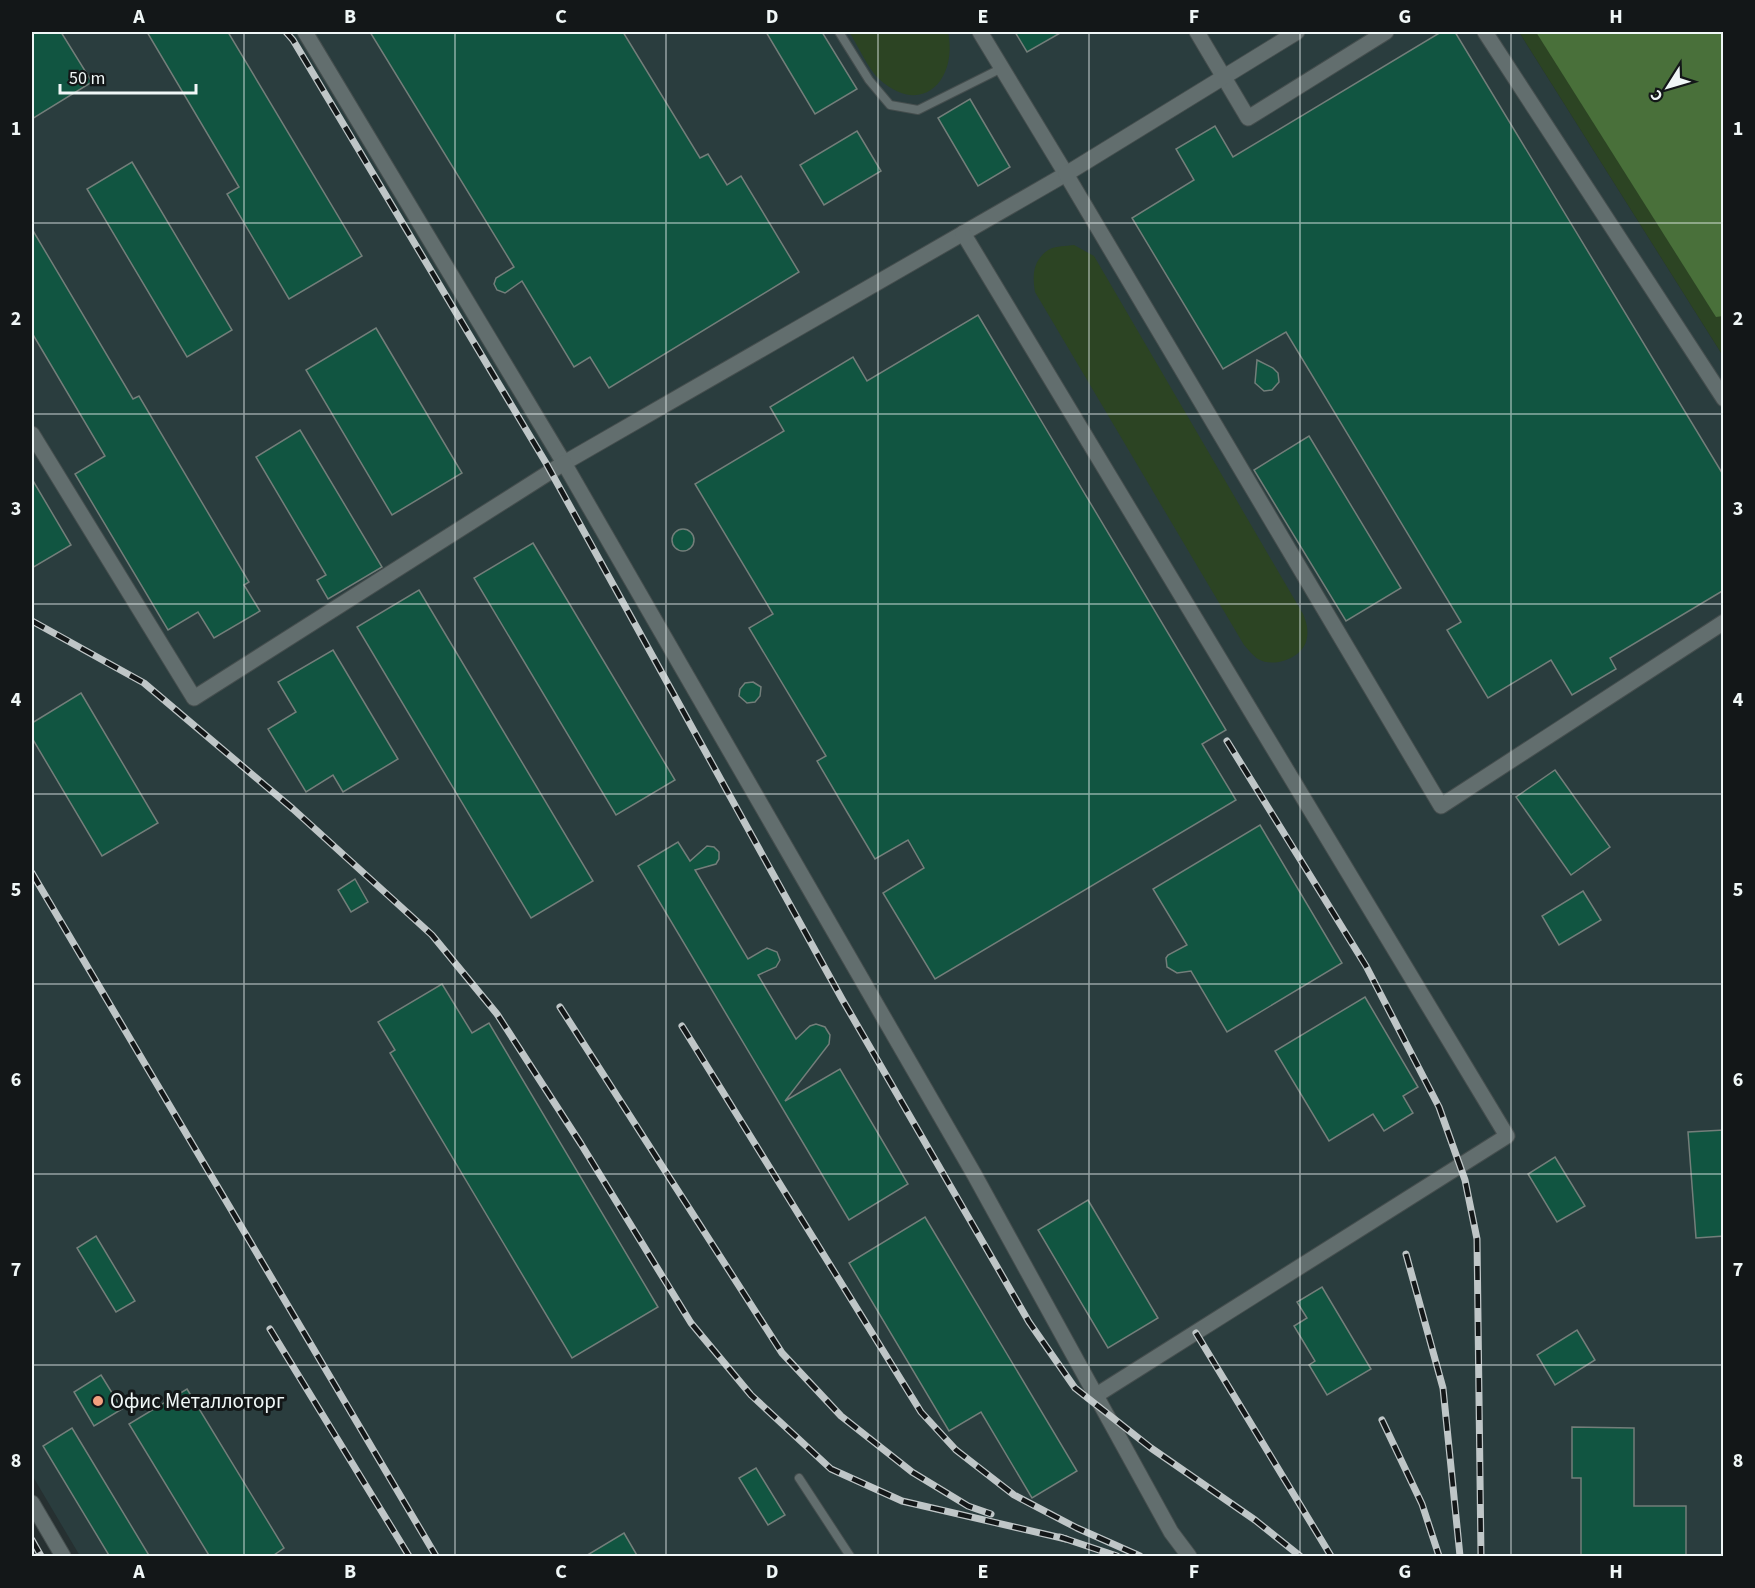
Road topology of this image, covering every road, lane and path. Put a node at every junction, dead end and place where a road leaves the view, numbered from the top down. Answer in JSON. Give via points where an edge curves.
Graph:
{"nodes":[{"id":1,"x":305,"y":32,"type":"edge"},
{"id":2,"x":839,"y":32,"type":"edge"},
{"id":3,"x":980,"y":32,"type":"edge"},
{"id":4,"x":1197,"y":32,"type":"edge"},
{"id":5,"x":1297,"y":32,"type":"edge"},
{"id":6,"x":1386,"y":32,"type":"edge"},
{"id":7,"x":1485,"y":32,"type":"edge"},
{"id":8,"x":1002,"y":68,"type":"junction"},
{"id":9,"x":1224,"y":76,"type":"junction"},
{"id":10,"x":1066,"y":174,"type":"junction"},
{"id":11,"x":963,"y":233,"type":"junction"},
{"id":12,"x":1724,"y":399,"type":"edge"},
{"id":13,"x":32,"y":434,"type":"edge"},
{"id":14,"x":564,"y":463,"type":"junction"},
{"id":15,"x":1724,"y":622,"type":"edge"},
{"id":16,"x":1095,"y":1396,"type":"junction"},
{"id":17,"x":799,"y":1478,"type":"dead end"},
{"id":18,"x":32,"y":1503,"type":"edge"},
{"id":19,"x":63,"y":1557,"type":"edge"},
{"id":20,"x":850,"y":1557,"type":"edge"},
{"id":21,"x":1189,"y":1557,"type":"edge"}],
"edges":[{"from":1,"to":14,"type":"street"},
{"from":2,"to":8,"type":"lane","via":[[868,80],[890,105],[918,110]]},
{"from":3,"to":8,"type":"street"},
{"from":4,"to":9,"type":"street"},
{"from":5,"to":9,"type":"street"},
{"from":6,"to":9,"type":"street","via":[[1248,118]]},
{"from":7,"to":12,"type":"street"},
{"from":8,"to":10,"type":"street"},
{"from":9,"to":10,"type":"street"},
{"from":10,"to":11,"type":"street"},
{"from":10,"to":15,"type":"street","via":[[1441,806]]},
{"from":11,"to":14,"type":"street"},
{"from":11,"to":16,"type":"street","via":[[1507,1136]]},
{"from":13,"to":14,"type":"street","via":[[194,698]]},
{"from":14,"to":16,"type":"street","via":[[968,1164]]},
{"from":16,"to":21,"type":"street"},
{"from":17,"to":20,"type":"lane"},
{"from":18,"to":19,"type":"street"}]}
